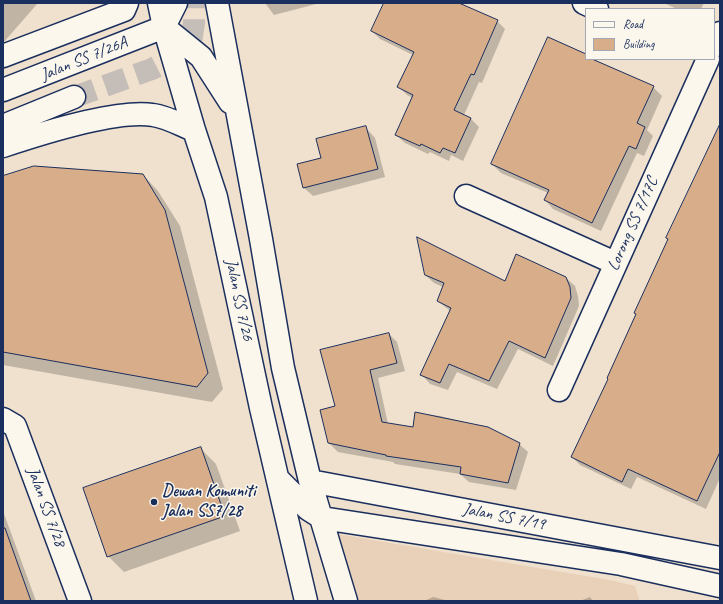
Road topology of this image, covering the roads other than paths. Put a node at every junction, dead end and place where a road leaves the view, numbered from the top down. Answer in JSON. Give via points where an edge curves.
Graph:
{"nodes":[{"id":1,"x":127,"y":3,"type":"edge"},
{"id":2,"x":159,"y":3,"type":"edge"},
{"id":3,"x":176,"y":3,"type":"edge"},
{"id":4,"x":217,"y":3,"type":"edge"},
{"id":5,"x":584,"y":3,"type":"edge"},
{"id":6,"x":596,"y":8,"type":"edge"},
{"id":7,"x":164,"y":27,"type":"junction"},
{"id":8,"x":720,"y":33,"type":"edge"},
{"id":9,"x":715,"y":44,"type":"edge"},
{"id":10,"x":3,"y":56,"type":"edge"},
{"id":11,"x":708,"y":60,"type":"edge"},
{"id":12,"x":3,"y":90,"type":"edge"},
{"id":13,"x":74,"y":98,"type":"tunnel mouth"},
{"id":14,"x":237,"y":114,"type":"junction"},
{"id":15,"x":3,"y":126,"type":"edge"},
{"id":16,"x":194,"y":130,"type":"junction"},
{"id":17,"x":3,"y":146,"type":"edge"},
{"id":18,"x":466,"y":196,"type":"dead end"},
{"id":19,"x":615,"y":263,"type":"junction"},
{"id":20,"x":559,"y":390,"type":"dead end"},
{"id":21,"x":3,"y":419,"type":"edge"},
{"id":22,"x":279,"y":480,"type":"junction"},
{"id":23,"x":310,"y":481,"type":"junction"},
{"id":24,"x":299,"y":501,"type":"junction"},
{"id":25,"x":322,"y":518,"type":"junction"},
{"id":26,"x":289,"y":529,"type":"junction"},
{"id":27,"x":720,"y":558,"type":"edge"},
{"id":28,"x":720,"y":586,"type":"edge"},
{"id":29,"x":80,"y":601,"type":"edge"},
{"id":30,"x":306,"y":601,"type":"edge"},
{"id":31,"x":346,"y":601,"type":"edge"}],
"edges":[{"from":1,"to":10,"type":"street","via":[[124,10]]},
{"from":2,"to":7,"type":"street","name":"Jalan SS 7/26"},
{"from":3,"to":7,"type":"street"},
{"from":4,"to":14,"type":"street","name":"Jalan SS 7/26"},
{"from":5,"to":6,"type":"street"},
{"from":7,"to":12,"type":"street","name":"Jalan SS 7/26A"},
{"from":7,"to":14,"type":"street","via":[[201,57]]},
{"from":7,"to":16,"type":"street","name":"Jalan SS 7/26"},
{"from":8,"to":9,"type":"street"},
{"from":11,"to":19,"type":"street","name":"Lorong SS 7/17C"},
{"from":13,"to":15,"type":"street","name":"Jalan SS 7/26A"},
{"from":14,"to":23,"type":"street","name":"Jalan SS 7/26","via":[[283,368]]},
{"from":16,"to":17,"type":"street","via":[[154,115],[130,114]]},
{"from":16,"to":22,"type":"street","name":"Jalan SS 7/26","via":[[216,197]]},
{"from":18,"to":19,"type":"street"},
{"from":19,"to":20,"type":"street","name":"Lorong SS 7/17C"},
{"from":21,"to":29,"type":"street","name":"Jalan SS 7/28","via":[[15,426]]},
{"from":22,"to":24,"type":"street","name":"Jalan SS 7/19"},
{"from":22,"to":26,"type":"street","name":"Jalan SS 7/26"},
{"from":23,"to":24,"type":"street"},
{"from":23,"to":25,"type":"street","name":"Jalan SS 7/26"},
{"from":23,"to":27,"type":"street","name":"Jalan SS 7/19"},
{"from":24,"to":25,"type":"street","name":"Jalan SS 7/19"},
{"from":24,"to":26,"type":"street"},
{"from":25,"to":28,"type":"street","name":"Jalan SS 7/19","via":[[621,564]]},
{"from":25,"to":31,"type":"street","name":"Jalan SS 7/26"},
{"from":26,"to":30,"type":"street","name":"Jalan SS 7/26"}]}
